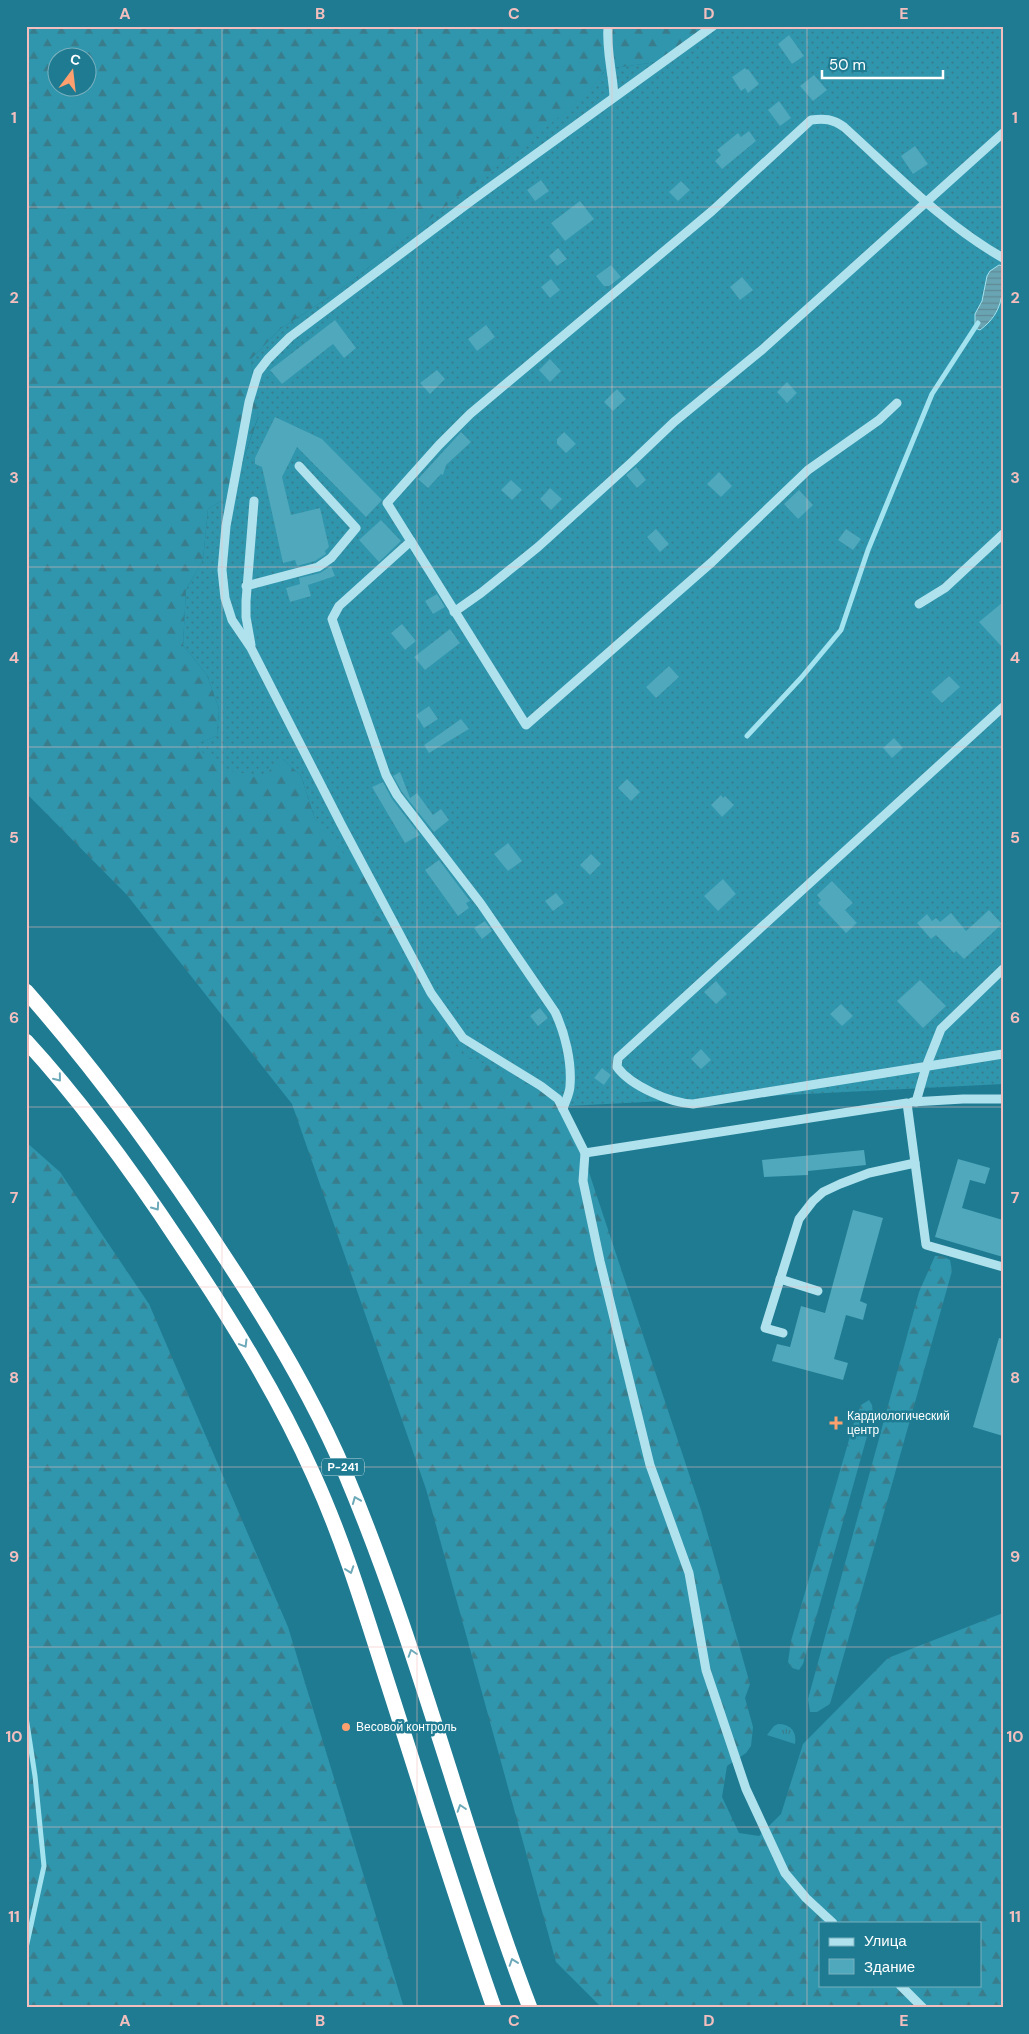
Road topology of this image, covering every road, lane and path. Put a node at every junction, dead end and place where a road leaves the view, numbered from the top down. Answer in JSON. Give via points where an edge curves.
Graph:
{"nodes":[{"id":1,"x":608,"y":26,"type":"edge"},
{"id":2,"x":713,"y":26,"type":"edge"},
{"id":3,"x":614,"y":97,"type":"junction"},
{"id":4,"x":1003,"y":133,"type":"edge"},
{"id":5,"x":925,"y":201,"type":"junction"},
{"id":6,"x":1003,"y":258,"type":"edge"},
{"id":7,"x":897,"y":403,"type":"dead end"},
{"id":8,"x":298,"y":466,"type":"dead end"},
{"id":9,"x":254,"y":501,"type":"dead end"},
{"id":10,"x":1003,"y":534,"type":"edge"},
{"id":11,"x":411,"y":541,"type":"junction"},
{"id":12,"x":246,"y":586,"type":"junction"},
{"id":13,"x":919,"y":604,"type":"dead end"},
{"id":14,"x":454,"y":612,"type":"junction"},
{"id":15,"x":251,"y":648,"type":"junction"},
{"id":16,"x":1003,"y":707,"type":"edge"},
{"id":17,"x":1003,"y":969,"type":"edge"},
{"id":18,"x":26,"y":992,"type":"edge"},
{"id":19,"x":26,"y":1041,"type":"edge"},
{"id":20,"x":1003,"y":1054,"type":"edge"},
{"id":21,"x":926,"y":1067,"type":"junction"},
{"id":22,"x":1003,"y":1099,"type":"edge"},
{"id":23,"x":912,"y":1102,"type":"junction"},
{"id":24,"x":562,"y":1109,"type":"junction"},
{"id":25,"x":585,"y":1153,"type":"junction"},
{"id":26,"x":915,"y":1163,"type":"junction"},
{"id":27,"x":1003,"y":1267,"type":"edge"},
{"id":28,"x":780,"y":1279,"type":"junction"},
{"id":29,"x":818,"y":1291,"type":"dead end"},
{"id":30,"x":783,"y":1333,"type":"dead end"},
{"id":31,"x":832,"y":1922,"type":"edge"},
{"id":32,"x":901,"y":1986,"type":"edge"},
{"id":33,"x":494,"y":2008,"type":"edge"},
{"id":34,"x":530,"y":2008,"type":"edge"},
{"id":35,"x":923,"y":2008,"type":"edge"}],
"edges":[{"from":1,"to":3,"type":"lane","via":[[607,52]]},
{"from":2,"to":3,"type":"lane"},
{"from":3,"to":15,"type":"lane","via":[[290,337],[258,372],[238,457],[222,570],[224,598],[232,620]]},
{"from":4,"to":5,"type":"lane"},
{"from":5,"to":6,"type":"lane","via":[[976,243]]},
{"from":5,"to":11,"type":"lane","via":[[844,126],[824,118],[811,120],[712,211],[470,414],[439,445],[387,503]]},
{"from":5,"to":14,"type":"lane","via":[[763,349],[674,422],[538,547]]},
{"from":7,"to":14,"type":"lane","via":[[879,420],[808,470],[712,562],[526,725]]},
{"from":8,"to":12,"type":"lane","via":[[356,528],[331,558],[318,567]]},
{"from":9,"to":12,"type":"lane"},
{"from":10,"to":13,"type":"lane","via":[[945,588]]},
{"from":11,"to":14,"type":"lane"},
{"from":11,"to":24,"type":"lane","via":[[339,606],[332,619],[386,775],[397,795],[481,904],[558,1018],[570,1066],[570,1088]]},
{"from":12,"to":15,"type":"lane"},
{"from":15,"to":24,"type":"lane","via":[[431,993],[463,1038],[541,1086],[558,1099]]},
{"from":16,"to":21,"type":"lane","via":[[618,1058],[617,1067],[624,1076],[663,1097],[693,1104]]},
{"from":17,"to":21,"type":"lane","via":[[941,1029]]},
{"from":34,"to":18,"type":"highway","number":"Р-241","one_way":true,"via":[[388,1580],[345,1472],[306,1392],[259,1309],[190,1202],[116,1100],[66,1036]]},
{"from":19,"to":33,"type":"highway","number":"Р-241","one_way":true,"via":[[92,1120],[204,1278],[246,1347],[314,1475],[336,1529]]},
{"from":20,"to":21,"type":"lane"},
{"from":21,"to":23,"type":"lane"},
{"from":22,"to":23,"type":"lane"},
{"from":23,"to":25,"type":"lane"},
{"from":23,"to":26,"type":"lane"},
{"from":24,"to":25,"type":"lane"},
{"from":25,"to":31,"type":"lane","via":[[583,1181],[600,1261],[650,1465],[689,1573],[706,1670],[746,1789],[785,1873]]},
{"from":26,"to":27,"type":"lane","via":[[926,1245]]},
{"from":26,"to":28,"type":"lane","via":[[869,1173],[818,1196],[800,1219]]},
{"from":28,"to":29,"type":"lane"},
{"from":28,"to":30,"type":"lane","via":[[765,1328]]},
{"from":32,"to":35,"type":"lane"}]}
